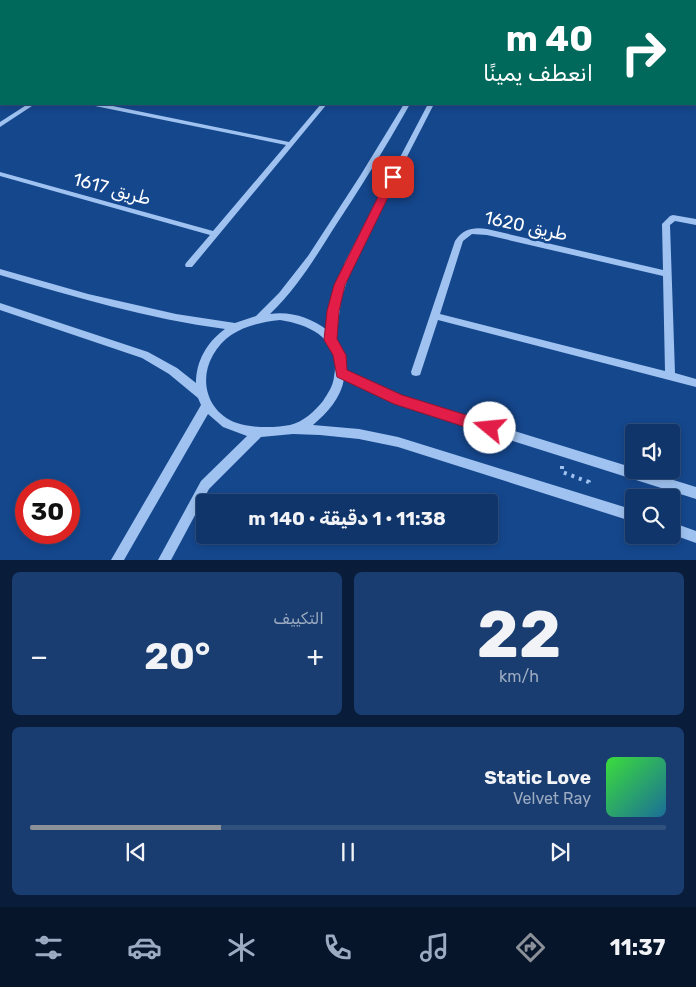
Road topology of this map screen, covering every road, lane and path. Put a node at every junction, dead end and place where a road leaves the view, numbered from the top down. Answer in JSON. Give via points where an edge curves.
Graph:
{"nodes":[{"id":1,"x":30,"y":105,"type":"edge"},
{"id":2,"x":100,"y":105,"type":"edge"},
{"id":3,"x":323,"y":105,"type":"edge"},
{"id":4,"x":406,"y":105,"type":"edge"},
{"id":5,"x":430,"y":105,"type":"edge"},
{"id":6,"x":0,"y":125,"type":"edge"},
{"id":7,"x":290,"y":144,"type":"junction"},
{"id":8,"x":0,"y":174,"type":"edge"},
{"id":9,"x":696,"y":222,"type":"edge"},
{"id":10,"x":215,"y":234,"type":"junction"},
{"id":11,"x":189,"y":265,"type":"dead end"},
{"id":12,"x":0,"y":272,"type":"edge"},
{"id":13,"x":667,"y":274,"type":"junction"},
{"id":14,"x":0,"y":306,"type":"edge"},
{"id":15,"x":434,"y":316,"type":"junction"},
{"id":16,"x":260,"y":318,"type":"junction"},
{"id":17,"x":236,"y":327,"type":"junction"},
{"id":18,"x":331,"y":340,"type":"junction"},
{"id":19,"x":416,"y":372,"type":"dead end"},
{"id":20,"x":341,"y":373,"type":"junction"},
{"id":21,"x":670,"y":376,"type":"junction"},
{"id":22,"x":696,"y":383,"type":"edge"},
{"id":23,"x":201,"y":394,"type":"junction"},
{"id":24,"x":207,"y":405,"type":"junction"},
{"id":25,"x":293,"y":429,"type":"junction"},
{"id":26,"x":257,"y":433,"type":"junction"},
{"id":27,"x":563,"y":451,"type":"junction"},
{"id":28,"x":696,"y":493,"type":"edge"},
{"id":29,"x":587,"y":501,"type":"junction"},
{"id":30,"x":625,"y":513,"type":"edge"},
{"id":31,"x":680,"y":531,"type":"edge"},
{"id":32,"x":696,"y":536,"type":"edge"},
{"id":33,"x":117,"y":560,"type":"edge"},
{"id":34,"x":164,"y":560,"type":"edge"}],
"edges":[{"from":1,"to":6,"type":"street"},
{"from":2,"to":7,"type":"street"},
{"from":3,"to":7,"type":"street"},
{"from":4,"to":16,"type":"street","via":[[304,268],[286,293]]},
{"from":5,"to":18,"type":"street","via":[[343,277],[333,311]]},
{"from":7,"to":10,"type":"street"},
{"from":8,"to":10,"type":"street","name":"طريق 1617"},
{"from":9,"to":13,"type":"street","via":[[673,218],[666,224]]},
{"from":10,"to":11,"type":"street"},
{"from":12,"to":17,"type":"street","via":[[139,311]]},
{"from":13,"to":15,"type":"street","name":"طريق 1620","via":[[487,232],[469,232],[459,241]]},
{"from":13,"to":21,"type":"street"},
{"from":14,"to":23,"type":"street","via":[[145,355],[173,371]]},
{"from":15,"to":19,"type":"street","name":"طريق 1620"},
{"from":15,"to":21,"type":"street"},
{"from":16,"to":17,"type":"street"},
{"from":16,"to":18,"type":"street","via":[[280,316],[300,320],[318,328]]},
{"from":17,"to":23,"type":"street","via":[[219,339],[206,356],[200,374]]},
{"from":18,"to":20,"type":"street","via":[[339,355]]},
{"from":20,"to":25,"type":"street","via":[[334,395],[318,415]]},
{"from":20,"to":27,"type":"street","via":[[399,400]]},
{"from":21,"to":22,"type":"street"},
{"from":23,"to":24,"type":"street"},
{"from":24,"to":26,"type":"street","via":[[219,419],[236,429]]},
{"from":24,"to":33,"type":"street"},
{"from":25,"to":26,"type":"street"},
{"from":25,"to":29,"type":"street","via":[[328,429],[398,442]]},
{"from":26,"to":34,"type":"street","via":[[205,485]]},
{"from":27,"to":28,"type":"street"},
{"from":27,"to":29,"type":"path","via":[[562,472],[589,482]]},
{"from":29,"to":30,"type":"street"},
{"from":31,"to":32,"type":"street"}]}
